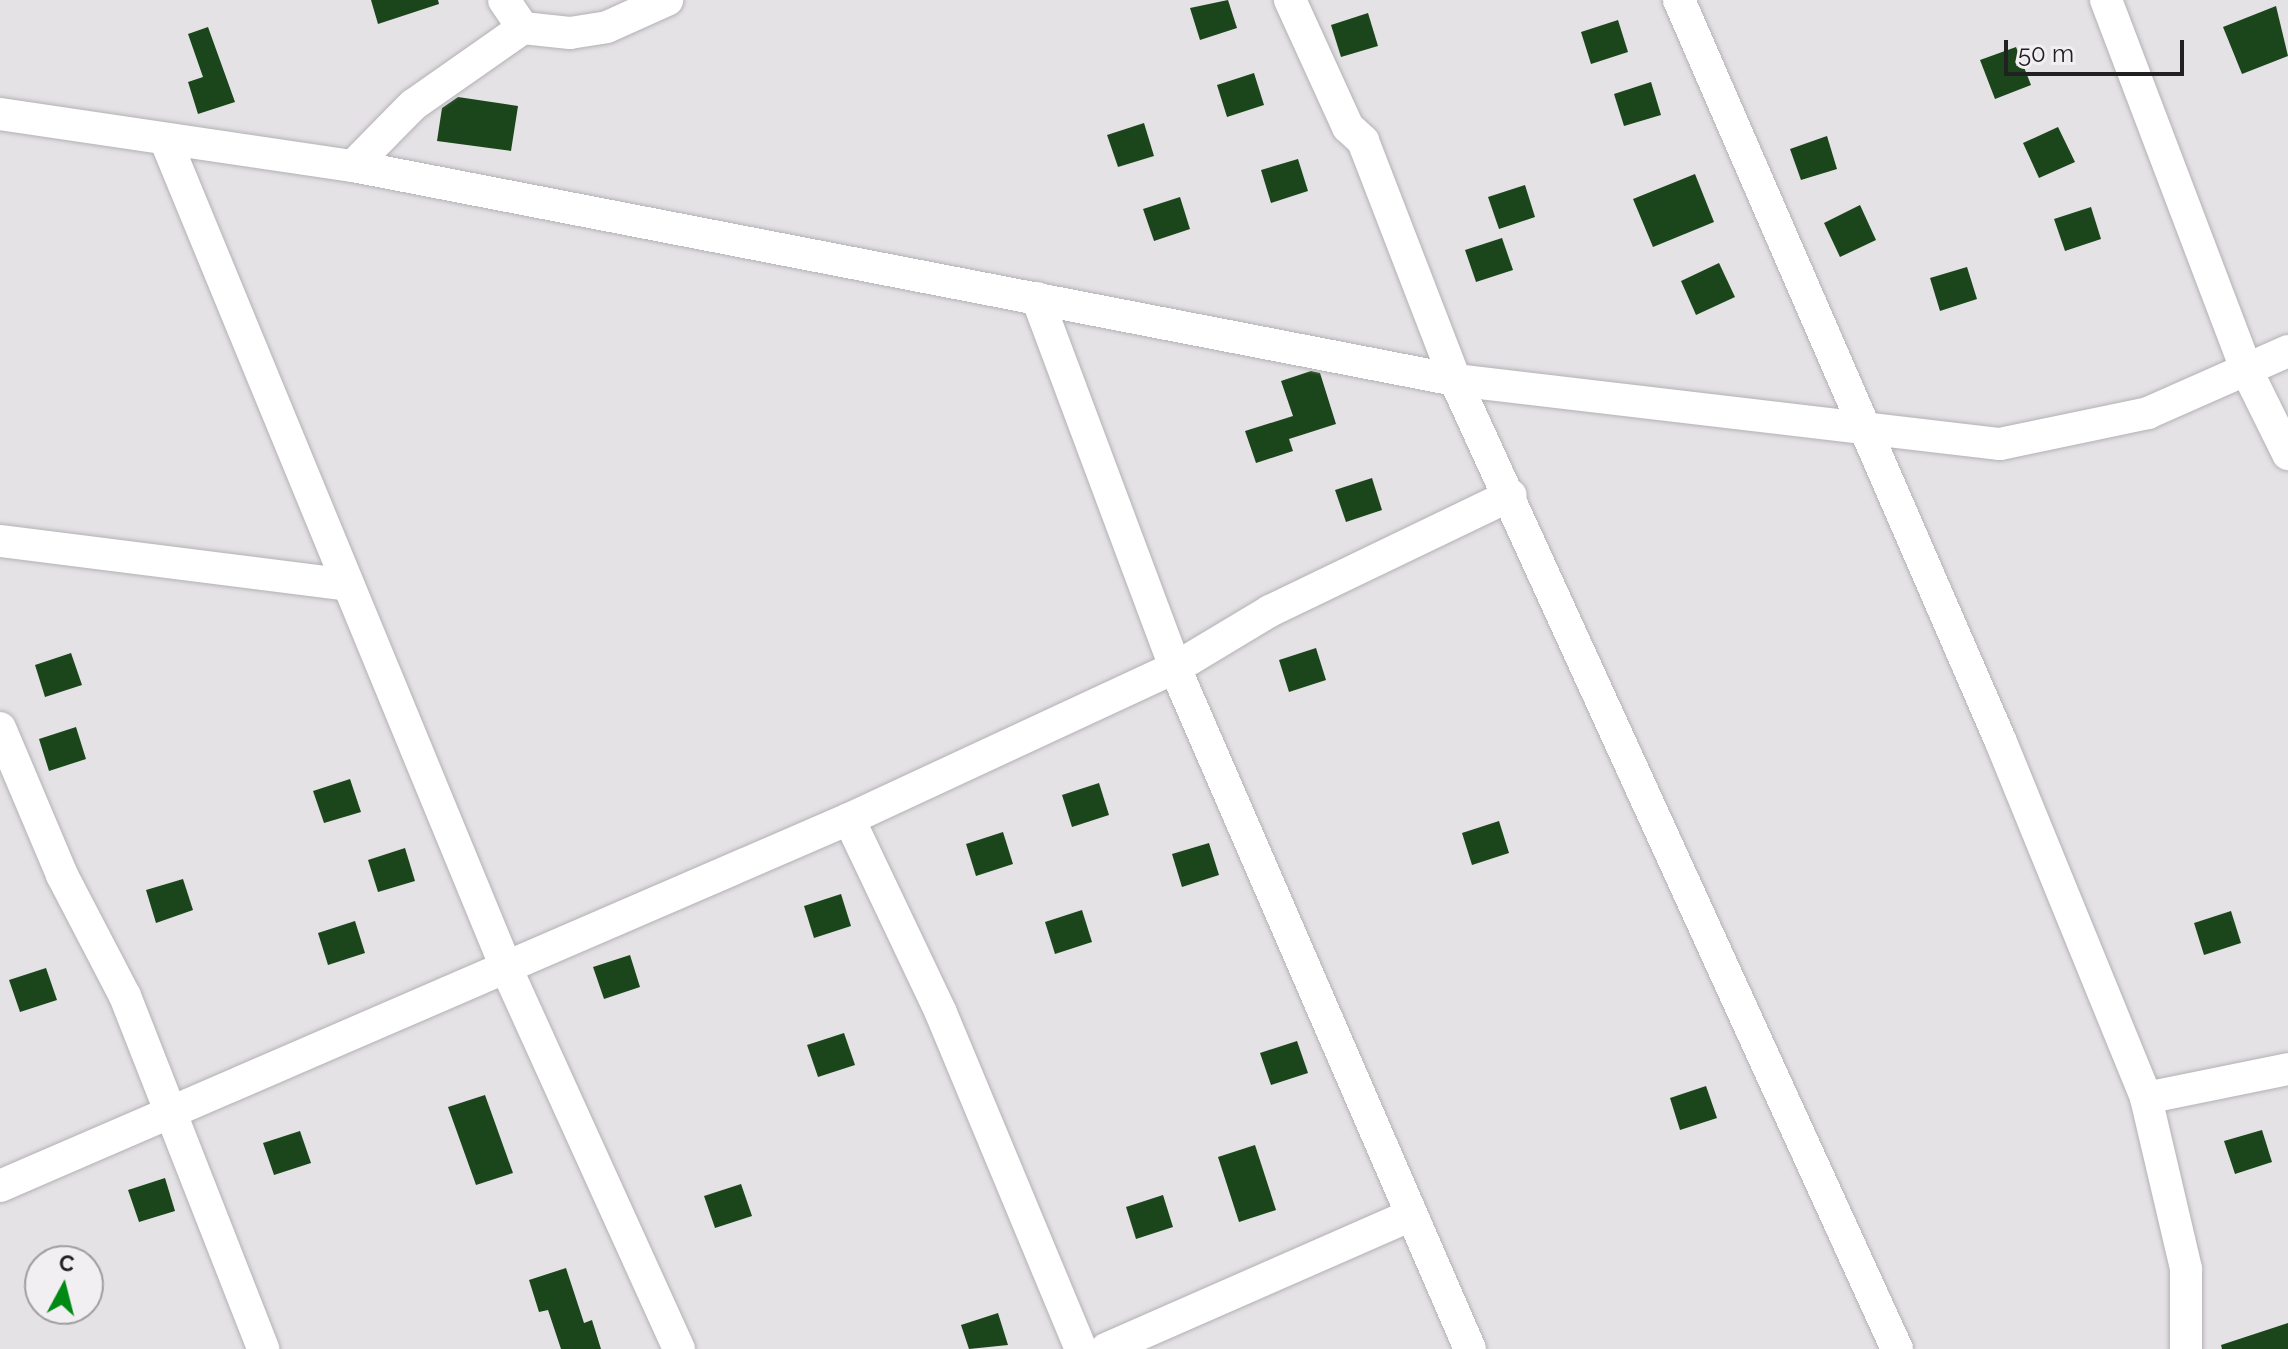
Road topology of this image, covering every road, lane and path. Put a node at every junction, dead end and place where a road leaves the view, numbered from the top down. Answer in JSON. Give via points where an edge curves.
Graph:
{"nodes":[{"id":1,"x":504,"y":0,"type":"edge"},
{"id":2,"x":667,"y":0,"type":"edge"},
{"id":3,"x":1290,"y":0,"type":"edge"},
{"id":4,"x":1679,"y":0,"type":"edge"},
{"id":5,"x":2106,"y":0,"type":"edge"},
{"id":6,"x":523,"y":28,"type":"junction"},
{"id":7,"x":0,"y":114,"type":"edge"},
{"id":8,"x":165,"y":139,"type":"junction"},
{"id":9,"x":353,"y":166,"type":"junction"},
{"id":10,"x":1037,"y":298,"type":"junction"},
{"id":11,"x":2288,"y":351,"type":"edge"},
{"id":12,"x":2246,"y":369,"type":"junction"},
{"id":13,"x":1455,"y":380,"type":"junction"},
{"id":14,"x":1860,"y":428,"type":"junction"},
{"id":15,"x":2288,"y":454,"type":"edge"},
{"id":16,"x":1511,"y":495,"type":"junction"},
{"id":17,"x":0,"y":541,"type":"edge"},
{"id":18,"x":346,"y":585,"type":"junction"},
{"id":19,"x":1175,"y":668,"type":"junction"},
{"id":20,"x":0,"y":728,"type":"edge"},
{"id":21,"x":849,"y":819,"type":"junction"},
{"id":22,"x":508,"y":972,"type":"junction"},
{"id":23,"x":2288,"y":1069,"type":"edge"},
{"id":24,"x":2146,"y":1098,"type":"junction"},
{"id":25,"x":169,"y":1115,"type":"junction"},
{"id":26,"x":0,"y":1186,"type":"edge"},
{"id":27,"x":1409,"y":1216,"type":"junction"},
{"id":28,"x":263,"y":1349,"type":"edge"},
{"id":29,"x":679,"y":1349,"type":"edge"},
{"id":30,"x":1081,"y":1349,"type":"edge"},
{"id":31,"x":1106,"y":1349,"type":"edge"},
{"id":32,"x":1470,"y":1349,"type":"edge"},
{"id":33,"x":1897,"y":1349,"type":"edge"},
{"id":34,"x":2186,"y":1349,"type":"edge"}],
"edges":[{"from":1,"to":6,"type":"street"},
{"from":2,"to":6,"type":"street","via":[[607,27],[570,33]]},
{"from":3,"to":13,"type":"street","via":[[1348,127],[1363,141]]},
{"from":4,"to":14,"type":"street"},
{"from":5,"to":12,"type":"street"},
{"from":6,"to":9,"type":"street","via":[[413,105]]},
{"from":7,"to":8,"type":"street"},
{"from":8,"to":9,"type":"street"},
{"from":8,"to":18,"type":"street"},
{"from":9,"to":10,"type":"street"},
{"from":10,"to":13,"type":"street"},
{"from":10,"to":19,"type":"street"},
{"from":11,"to":12,"type":"street"},
{"from":12,"to":14,"type":"street","via":[[2148,413],[2000,444]]},
{"from":12,"to":15,"type":"street"},
{"from":13,"to":14,"type":"street"},
{"from":13,"to":16,"type":"street"},
{"from":14,"to":24,"type":"street","via":[[2001,742]]},
{"from":16,"to":19,"type":"street","via":[[1270,611]]},
{"from":16,"to":33,"type":"street"},
{"from":17,"to":18,"type":"street"},
{"from":18,"to":22,"type":"street"},
{"from":19,"to":21,"type":"street"},
{"from":19,"to":27,"type":"street"},
{"from":20,"to":25,"type":"street","via":[[62,875],[125,996]]},
{"from":21,"to":22,"type":"street"},
{"from":21,"to":30,"type":"street","via":[[941,1013]]},
{"from":22,"to":25,"type":"street"},
{"from":22,"to":29,"type":"street"},
{"from":23,"to":24,"type":"street"},
{"from":24,"to":34,"type":"street","via":[[2186,1269]]},
{"from":25,"to":26,"type":"street"},
{"from":25,"to":28,"type":"street"},
{"from":27,"to":31,"type":"street"},
{"from":27,"to":32,"type":"street"}]}
